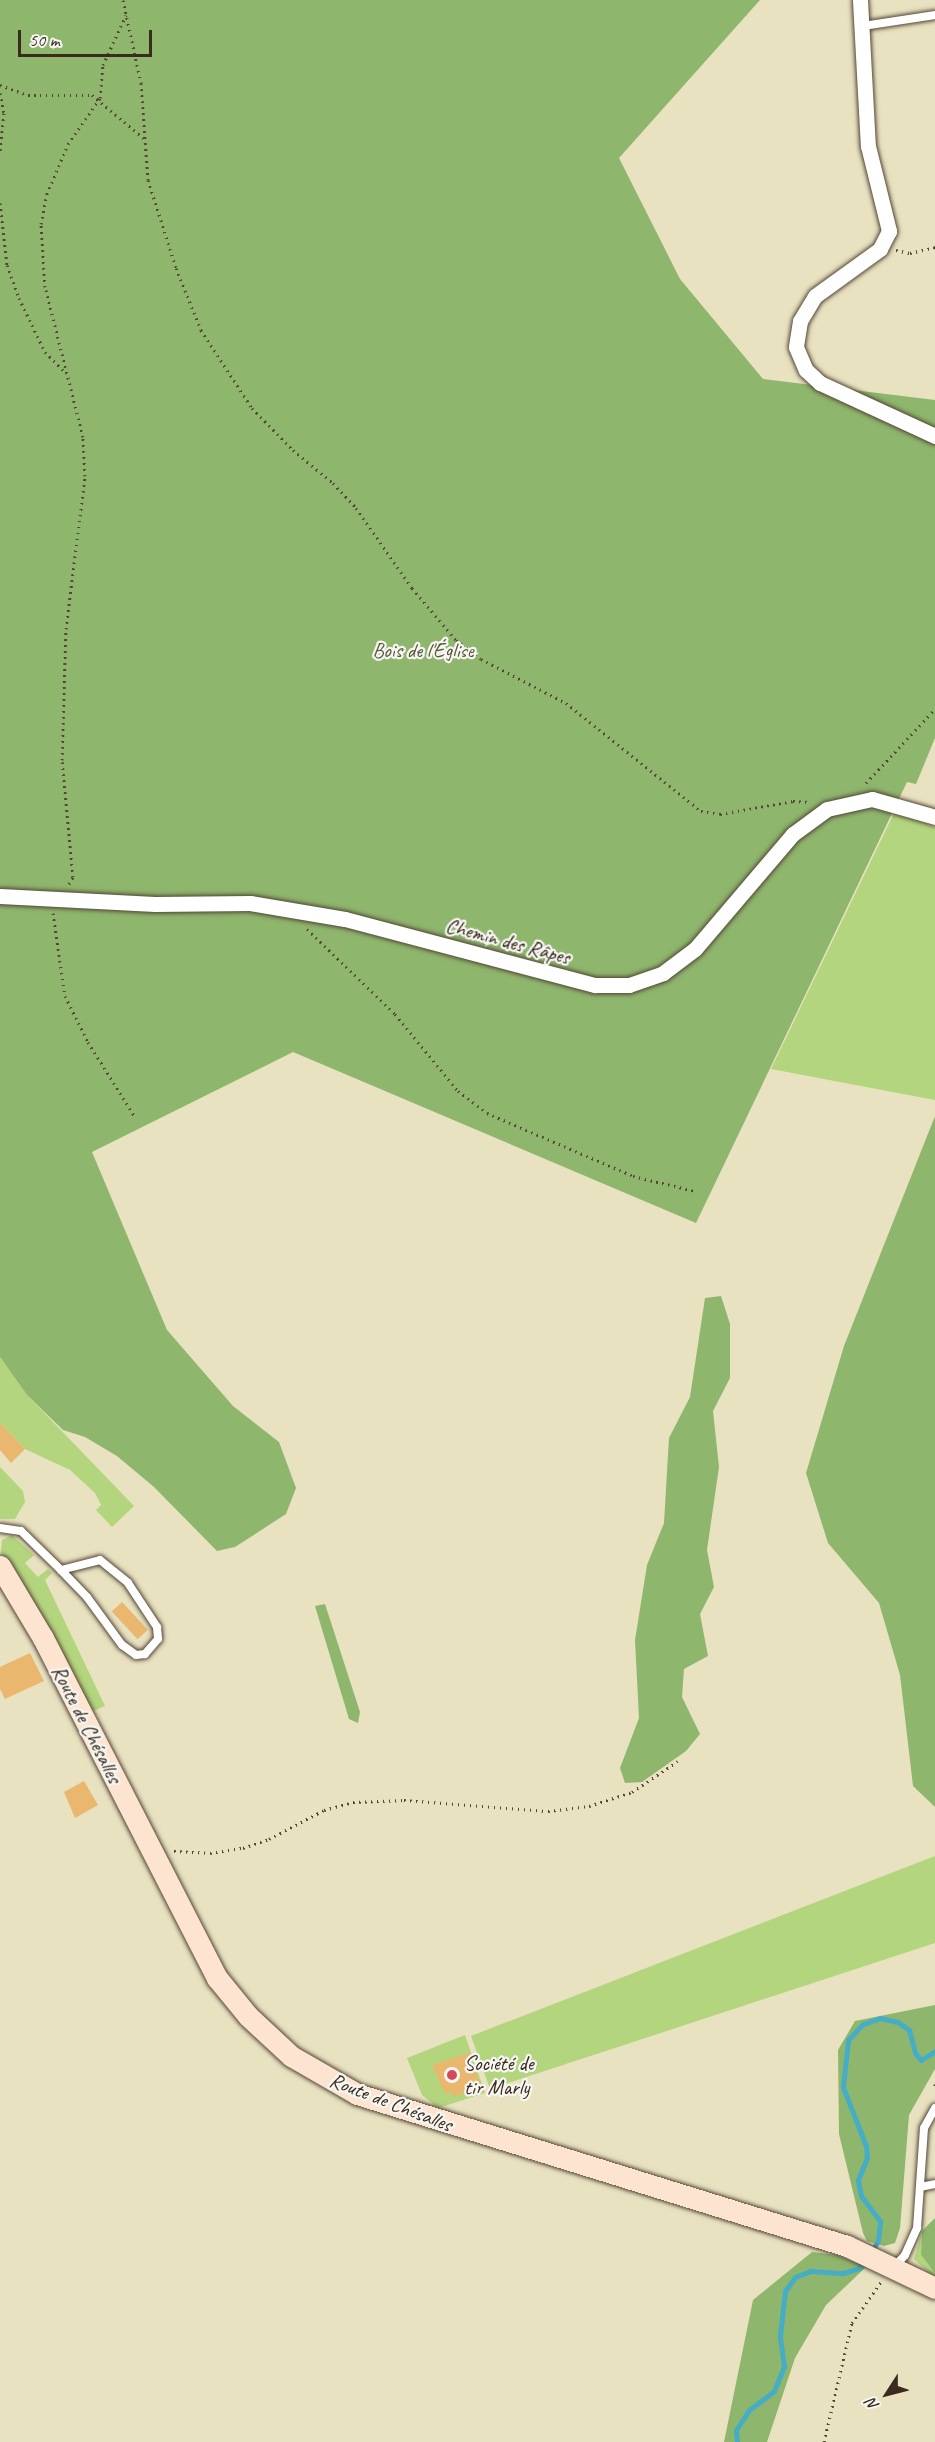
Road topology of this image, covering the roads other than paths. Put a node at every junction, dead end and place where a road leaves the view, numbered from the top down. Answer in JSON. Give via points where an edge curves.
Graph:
{"nodes":[{"id":1,"x":860,"y":0,"type":"edge"},
{"id":2,"x":935,"y":15,"type":"edge"},
{"id":3,"x":863,"y":26,"type":"junction"},
{"id":4,"x":935,"y":436,"type":"edge"},
{"id":5,"x":935,"y":817,"type":"edge"},
{"id":6,"x":0,"y":896,"type":"edge"},
{"id":7,"x":0,"y":1528,"type":"edge"},
{"id":8,"x":0,"y":1566,"type":"edge"},
{"id":9,"x":61,"y":1570,"type":"junction"},
{"id":10,"x":935,"y":2108,"type":"edge"},
{"id":11,"x":935,"y":2184,"type":"edge"},
{"id":12,"x":920,"y":2187,"type":"junction"},
{"id":13,"x":888,"y":2264,"type":"junction"},
{"id":14,"x":935,"y":2288,"type":"edge"}],
"edges":[{"from":1,"to":3,"type":"street"},
{"from":2,"to":3,"type":"lane"},
{"from":3,"to":4,"type":"street","via":[[867,133],[889,226],[885,244],[828,283],[809,303],[797,330],[798,355],[820,383]]},
{"from":5,"to":6,"type":"street","name":"Chemin des Râpes","via":[[862,800],[827,809],[793,834],[695,949],[663,973],[629,985],[576,981],[345,919],[250,903],[155,904]]},
{"from":7,"to":9,"type":"lane","via":[[21,1531]]},
{"from":8,"to":13,"type":"street","name":"Route de Chésalles","via":[[43,1638],[217,1978],[248,2016],[291,2056],[357,2094],[847,2246]]},
{"from":9,"to":9,"type":"lane","via":[[129,1652],[136,1655],[151,1651],[158,1639],[157,1627],[110,1564],[100,1560]]},
{"from":10,"to":12,"type":"lane","via":[[924,2128]]},
{"from":11,"to":12,"type":"lane"},
{"from":12,"to":13,"type":"lane","via":[[917,2228],[905,2255]]},
{"from":13,"to":14,"type":"street","name":"Route de Chésalles"}]}
